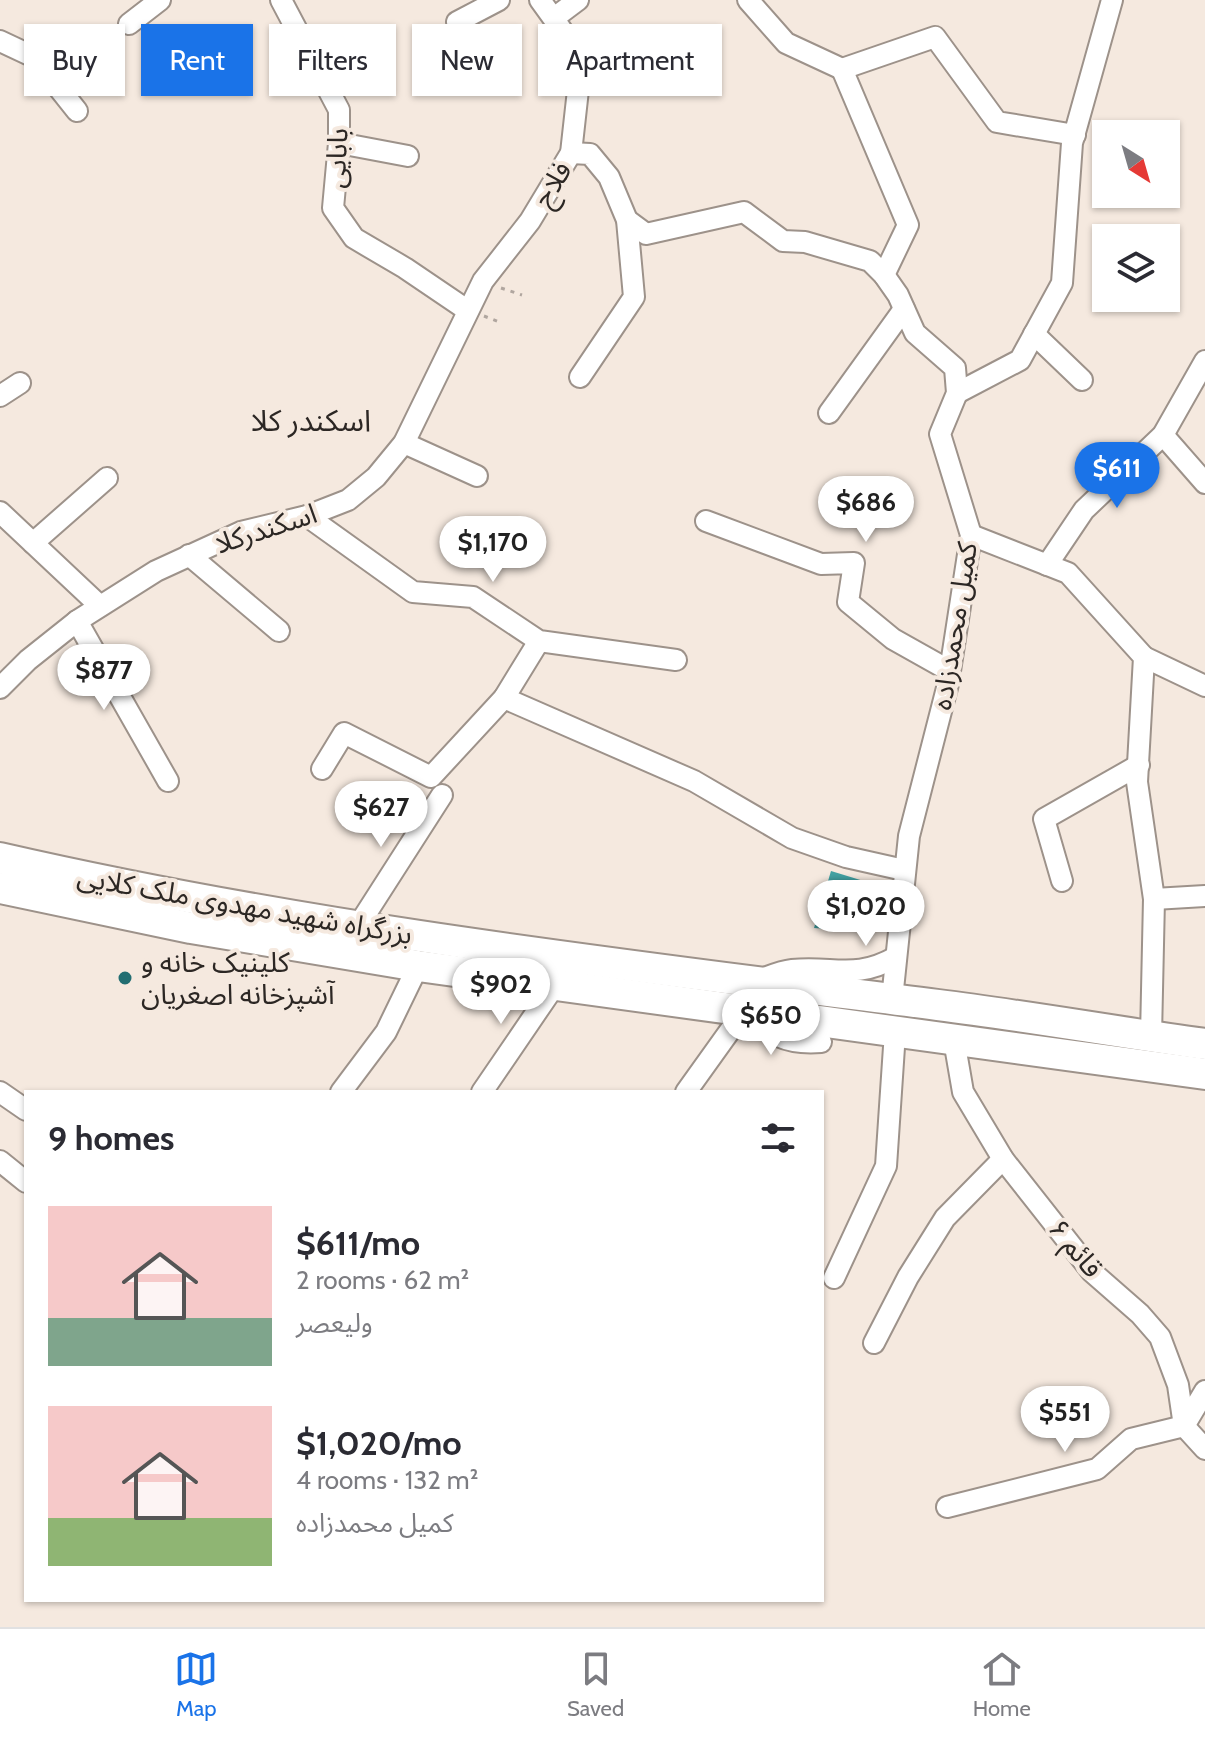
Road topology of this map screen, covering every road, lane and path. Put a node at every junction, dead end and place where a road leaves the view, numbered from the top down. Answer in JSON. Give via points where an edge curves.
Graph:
{"nodes":[{"id":1,"x":160,"y":0,"type":"edge"},
{"id":2,"x":281,"y":0,"type":"edge"},
{"id":3,"x":499,"y":0,"type":"edge"},
{"id":4,"x":540,"y":0,"type":"edge"},
{"id":5,"x":578,"y":0,"type":"edge"},
{"id":6,"x":748,"y":0,"type":"edge"},
{"id":7,"x":1112,"y":0,"type":"edge"},
{"id":8,"x":554,"y":18,"type":"junction"},
{"id":9,"x":457,"y":22,"type":"dead end"},
{"id":10,"x":129,"y":24,"type":"dead end"},
{"id":11,"x":0,"y":41,"type":"edge"},
{"id":12,"x":842,"y":69,"type":"junction"},
{"id":13,"x":77,"y":111,"type":"dead end"},
{"id":14,"x":1075,"y":135,"type":"junction"},
{"id":15,"x":339,"y":143,"type":"junction"},
{"id":16,"x":571,"y":153,"type":"junction"},
{"id":17,"x":408,"y":156,"type":"dead end"},
{"id":18,"x":627,"y":220,"type":"junction"},
{"id":19,"x":884,"y":275,"type":"junction"},
{"id":20,"x":904,"y":309,"type":"junction"},
{"id":21,"x":467,"y":310,"type":"junction"},
{"id":22,"x":1034,"y":334,"type":"junction"},
{"id":23,"x":1205,"y":361,"type":"edge"},
{"id":24,"x":580,"y":377,"type":"dead end"},
{"id":25,"x":1082,"y":380,"type":"dead end"},
{"id":26,"x":20,"y":383,"type":"dead end"},
{"id":27,"x":957,"y":393,"type":"junction"},
{"id":28,"x":0,"y":396,"type":"edge"},
{"id":29,"x":829,"y":413,"type":"dead end"},
{"id":30,"x":1163,"y":435,"type":"junction"},
{"id":31,"x":404,"y":443,"type":"junction"},
{"id":32,"x":477,"y":476,"type":"dead end"},
{"id":33,"x":107,"y":478,"type":"dead end"},
{"id":34,"x":1205,"y":483,"type":"edge"},
{"id":35,"x":0,"y":512,"type":"edge"},
{"id":36,"x":307,"y":516,"type":"junction"},
{"id":37,"x":706,"y":521,"type":"dead end"},
{"id":38,"x":971,"y":535,"type":"junction"},
{"id":39,"x":33,"y":543,"type":"junction"},
{"id":40,"x":189,"y":555,"type":"junction"},
{"id":41,"x":1047,"y":565,"type":"junction"},
{"id":42,"x":100,"y":606,"type":"junction"},
{"id":43,"x":77,"y":621,"type":"junction"},
{"id":44,"x":279,"y":631,"type":"dead end"},
{"id":45,"x":539,"y":641,"type":"junction"},
{"id":46,"x":1144,"y":657,"type":"junction"},
{"id":47,"x":676,"y":660,"type":"dead end"},
{"id":48,"x":950,"y":671,"type":"junction"},
{"id":49,"x":1205,"y":686,"type":"edge"},
{"id":50,"x":0,"y":688,"type":"edge"},
{"id":51,"x":504,"y":698,"type":"junction"},
{"id":52,"x":1139,"y":765,"type":"junction"},
{"id":53,"x":322,"y":769,"type":"dead end"},
{"id":54,"x":168,"y":781,"type":"dead end"},
{"id":55,"x":442,"y":795,"type":"dead end"},
{"id":56,"x":0,"y":858,"type":"edge"},
{"id":57,"x":904,"y":870,"type":"junction"},
{"id":58,"x":1062,"y":881,"type":"dead end"},
{"id":59,"x":0,"y":888,"type":"edge"},
{"id":60,"x":1205,"y":896,"type":"edge"},
{"id":61,"x":1154,"y":899,"type":"junction"},
{"id":62,"x":358,"y":926,"type":"junction"},
{"id":63,"x":896,"y":957,"type":"junction"},
{"id":64,"x":418,"y":966,"type":"junction"},
{"id":65,"x":555,"y":985,"type":"junction"},
{"id":66,"x":747,"y":997,"type":"junction"},
{"id":67,"x":892,"y":999,"type":"junction"},
{"id":68,"x":895,"y":1032,"type":"junction"},
{"id":69,"x":1151,"y":1036,"type":"junction"},
{"id":70,"x":954,"y":1040,"type":"junction"},
{"id":71,"x":821,"y":1042,"type":"dead end"},
{"id":72,"x":1205,"y":1044,"type":"edge"},
{"id":73,"x":1205,"y":1074,"type":"edge"},
{"id":74,"x":342,"y":1090,"type":"edge"},
{"id":75,"x":483,"y":1090,"type":"edge"},
{"id":76,"x":687,"y":1090,"type":"edge"},
{"id":77,"x":0,"y":1092,"type":"edge"},
{"id":78,"x":24,"y":1109,"type":"edge"},
{"id":79,"x":1003,"y":1159,"type":"junction"},
{"id":80,"x":0,"y":1161,"type":"edge"},
{"id":81,"x":24,"y":1180,"type":"edge"},
{"id":82,"x":834,"y":1278,"type":"dead end"},
{"id":83,"x":874,"y":1343,"type":"dead end"},
{"id":84,"x":1205,"y":1391,"type":"edge"},
{"id":85,"x":1184,"y":1426,"type":"junction"},
{"id":86,"x":1205,"y":1449,"type":"edge"},
{"id":87,"x":947,"y":1507,"type":"dead end"}],
"edges":[{"from":1,"to":10,"type":"street"},
{"from":2,"to":15,"type":"street","name":"بابایی","via":[[339,110]]},
{"from":3,"to":9,"type":"street"},
{"from":4,"to":8,"type":"street","name":"فلاح"},
{"from":5,"to":8,"type":"street"},
{"from":6,"to":12,"type":"street","via":[[786,43]]},
{"from":7,"to":14,"type":"street"},
{"from":8,"to":16,"type":"street","name":"فلاح","via":[[574,47],[580,72]]},
{"from":11,"to":13,"type":"street","via":[[34,57]]},
{"from":12,"to":14,"type":"street","via":[[935,37],[997,122]]},
{"from":12,"to":19,"type":"street","via":[[908,225]]},
{"from":14,"to":22,"type":"street","via":[[1062,283]]},
{"from":15,"to":17,"type":"street"},
{"from":15,"to":21,"type":"street","name":"بابایی","via":[[333,208],[354,238]]},
{"from":16,"to":18,"type":"street","via":[[590,154],[609,177]]},
{"from":16,"to":21,"type":"street","name":"فلاح"},
{"from":18,"to":19,"type":"street","via":[[646,234],[744,212],[783,241],[870,261]]},
{"from":18,"to":24,"type":"street","via":[[634,297]]},
{"from":19,"to":20,"type":"street"},
{"from":20,"to":27,"type":"street","via":[[915,333],[955,368]]},
{"from":20,"to":29,"type":"street"},
{"from":21,"to":31,"type":"street","name":"اسکندرکلا"},
{"from":22,"to":25,"type":"street"},
{"from":22,"to":27,"type":"street","via":[[1020,360]]},
{"from":23,"to":30,"type":"street"},
{"from":26,"to":28,"type":"street"},
{"from":27,"to":38,"type":"street","name":"کمیل محمدزاده","via":[[940,434]]},
{"from":30,"to":34,"type":"street"},
{"from":30,"to":41,"type":"street","via":[[1084,510]]},
{"from":31,"to":32,"type":"street"},
{"from":31,"to":36,"type":"street","name":"اسکندرکلا","via":[[348,500]]},
{"from":33,"to":39,"type":"street"},
{"from":35,"to":39,"type":"street"},
{"from":36,"to":40,"type":"street","name":"اسکندرکلا","via":[[241,532]]},
{"from":36,"to":45,"type":"street","via":[[413,592],[473,597]]},
{"from":37,"to":48,"type":"street","via":[[821,564],[854,563],[848,602],[893,639]]},
{"from":38,"to":41,"type":"street"},
{"from":38,"to":48,"type":"street","name":"کمیل محمدزاده"},
{"from":39,"to":42,"type":"street"},
{"from":40,"to":42,"type":"street","name":"اسکندرکلا"},
{"from":40,"to":44,"type":"street"},
{"from":41,"to":46,"type":"street","via":[[1068,573]]},
{"from":42,"to":43,"type":"street","name":"اسکندرکلا"},
{"from":43,"to":50,"type":"street","name":"اسکندرکلا"},
{"from":43,"to":54,"type":"street"},
{"from":45,"to":47,"type":"street"},
{"from":45,"to":51,"type":"street"},
{"from":46,"to":49,"type":"street"},
{"from":46,"to":52,"type":"street"},
{"from":48,"to":57,"type":"street","name":"کمیل محمدزاده"},
{"from":51,"to":53,"type":"street","via":[[431,777],[344,733]]},
{"from":51,"to":57,"type":"street","via":[[694,781],[792,838]]},
{"from":52,"to":58,"type":"street","via":[[1044,819]]},
{"from":52,"to":61,"type":"street"},
{"from":55,"to":62,"type":"street"},
{"from":56,"to":62,"type":"highway","name":"بزرگراه شهید مهدوی ملک کلایی"},
{"from":57,"to":63,"type":"street","name":"کمیل محمدزاده"},
{"from":59,"to":64,"type":"highway","name":"بزرگراه شهید مهدوی ملک کلایی","via":[[191,928]]},
{"from":60,"to":61,"type":"street"},
{"from":61,"to":69,"type":"street"},
{"from":62,"to":66,"type":"highway","name":"بزرگراه شهید مهدوی ملک کلایی"},
{"from":63,"to":66,"type":"street","via":[[862,971],[788,970]]},
{"from":63,"to":67,"type":"street","name":"کمیل محمدزاده"},
{"from":64,"to":65,"type":"highway","name":"بزرگراه شهید مهدوی ملک کلایی"},
{"from":64,"to":74,"type":"street","via":[[386,1032]]},
{"from":65,"to":66,"type":"highway","name":"بزرگراه شهید مهدوی ملک کلایی"},
{"from":65,"to":75,"type":"street"},
{"from":66,"to":67,"type":"highway","name":"بزرگراه شهید مهدوی ملک کلایی"},
{"from":66,"to":68,"type":"highway","name":"بزرگراه شهید مهدوی ملک کلایی"},
{"from":66,"to":71,"type":"street","via":[[766,1032],[800,1044]]},
{"from":66,"to":76,"type":"street"},
{"from":67,"to":69,"type":"highway","name":"بزرگراه شهید مهدوی ملک کلایی"},
{"from":68,"to":70,"type":"highway","name":"بزرگراه شهید مهدوی ملک کلایی"},
{"from":68,"to":82,"type":"street","via":[[886,1166]]},
{"from":69,"to":72,"type":"highway","name":"بزرگراه شهید مهدوی ملک کلایی"},
{"from":70,"to":73,"type":"highway","name":"بزرگراه شهید مهدوی ملک کلایی"},
{"from":70,"to":79,"type":"street","name":"قائم ۶","via":[[963,1092]]},
{"from":77,"to":78,"type":"street"},
{"from":79,"to":83,"type":"street","via":[[945,1218]]},
{"from":79,"to":85,"type":"street","name":"قائم ۶","via":[[1092,1272],[1160,1337],[1178,1385]]},
{"from":80,"to":81,"type":"street"},
{"from":84,"to":85,"type":"street"},
{"from":85,"to":86,"type":"street"},
{"from":85,"to":87,"type":"street","via":[[1131,1439],[1097,1469]]}]}
